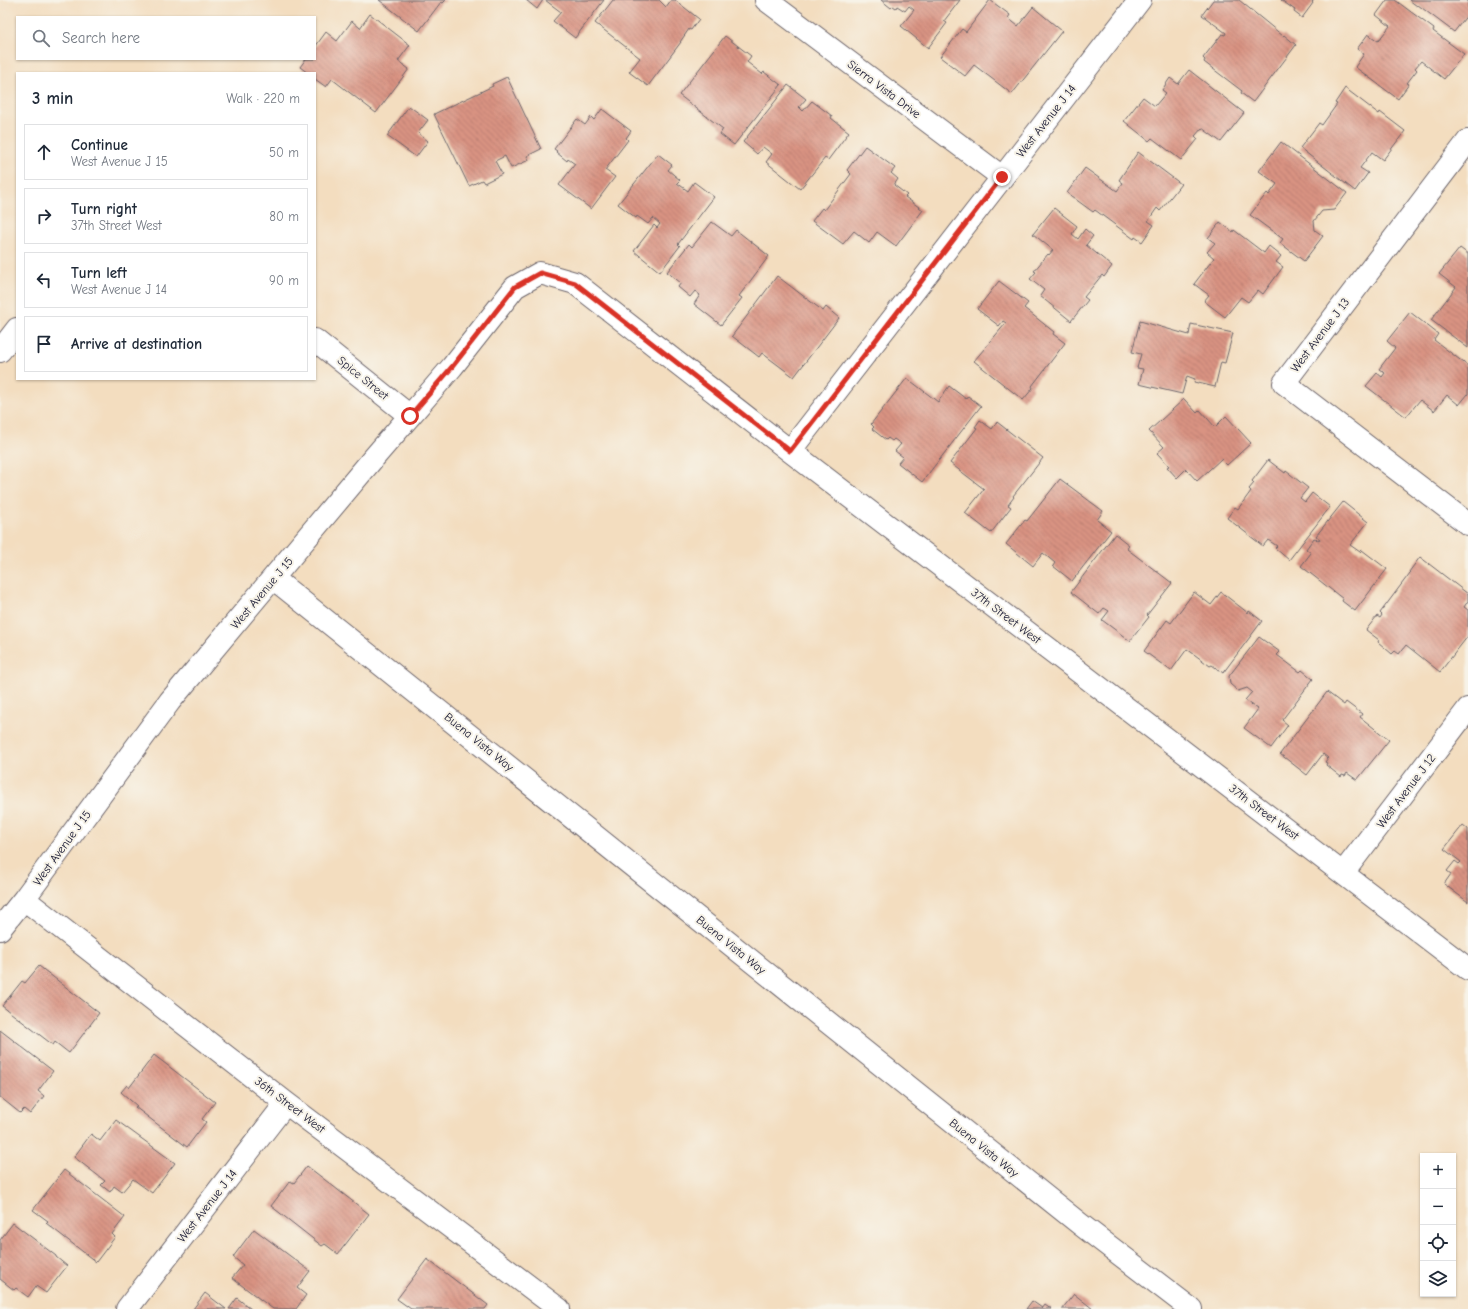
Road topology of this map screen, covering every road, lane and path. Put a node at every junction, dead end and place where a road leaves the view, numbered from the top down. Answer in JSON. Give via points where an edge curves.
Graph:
{"nodes":[{"id":1,"x":766,"y":0,"type":"edge"},
{"id":2,"x":1140,"y":0,"type":"edge"},
{"id":3,"x":1468,"y":141,"type":"edge"},
{"id":4,"x":1002,"y":177,"type":"junction"},
{"id":5,"x":540,"y":273,"type":"joint"},
{"id":6,"x":16,"y":330,"type":"edge"},
{"id":7,"x":316,"y":341,"type":"edge"},
{"id":8,"x":0,"y":351,"type":"edge"},
{"id":9,"x":410,"y":416,"type":"junction"},
{"id":10,"x":790,"y":451,"type":"junction"},
{"id":11,"x":1468,"y":524,"type":"edge"},
{"id":12,"x":274,"y":579,"type":"junction"},
{"id":13,"x":1468,"y":709,"type":"edge"},
{"id":14,"x":1344,"y":873,"type":"junction"},
{"id":15,"x":24,"y":899,"type":"junction"},
{"id":16,"x":0,"y":929,"type":"edge"},
{"id":17,"x":1468,"y":969,"type":"edge"},
{"id":18,"x":286,"y":1103,"type":"junction"},
{"id":19,"x":127,"y":1309,"type":"edge"},
{"id":20,"x":559,"y":1309,"type":"edge"},
{"id":21,"x":1191,"y":1309,"type":"edge"}],
"edges":[{"from":1,"to":4,"type":"street","name":"Sierra Vista Drive"},
{"from":2,"to":4,"type":"street","name":"West Avenue J 14"},
{"from":3,"to":11,"type":"street","name":"West Avenue J 13","via":[[1284,383]]},
{"from":4,"to":10,"type":"street","name":"West Avenue J 14"},
{"from":5,"to":9,"type":"street","name":"West Avenue J 15","via":[[515,287]]},
{"from":5,"to":10,"type":"street","name":"37th Street West","via":[[575,283]]},
{"from":6,"to":8,"type":"street"},
{"from":7,"to":9,"type":"street","name":"Spice Street"},
{"from":9,"to":12,"type":"street","name":"West Avenue J 15"},
{"from":10,"to":14,"type":"street","name":"37th Street West"},
{"from":12,"to":15,"type":"street","name":"West Avenue J 15","via":[[170,701]]},
{"from":12,"to":21,"type":"street","name":"Buena Vista Way","via":[[1074,1220]]},
{"from":13,"to":14,"type":"street","name":"West Avenue J 12"},
{"from":14,"to":17,"type":"street","name":"37th Street West"},
{"from":15,"to":16,"type":"street","name":"West Avenue J 15"},
{"from":15,"to":18,"type":"street","name":"36th Street West"},
{"from":18,"to":19,"type":"street","name":"West Avenue J 14"},
{"from":18,"to":20,"type":"street","name":"36th Street West"}]}
